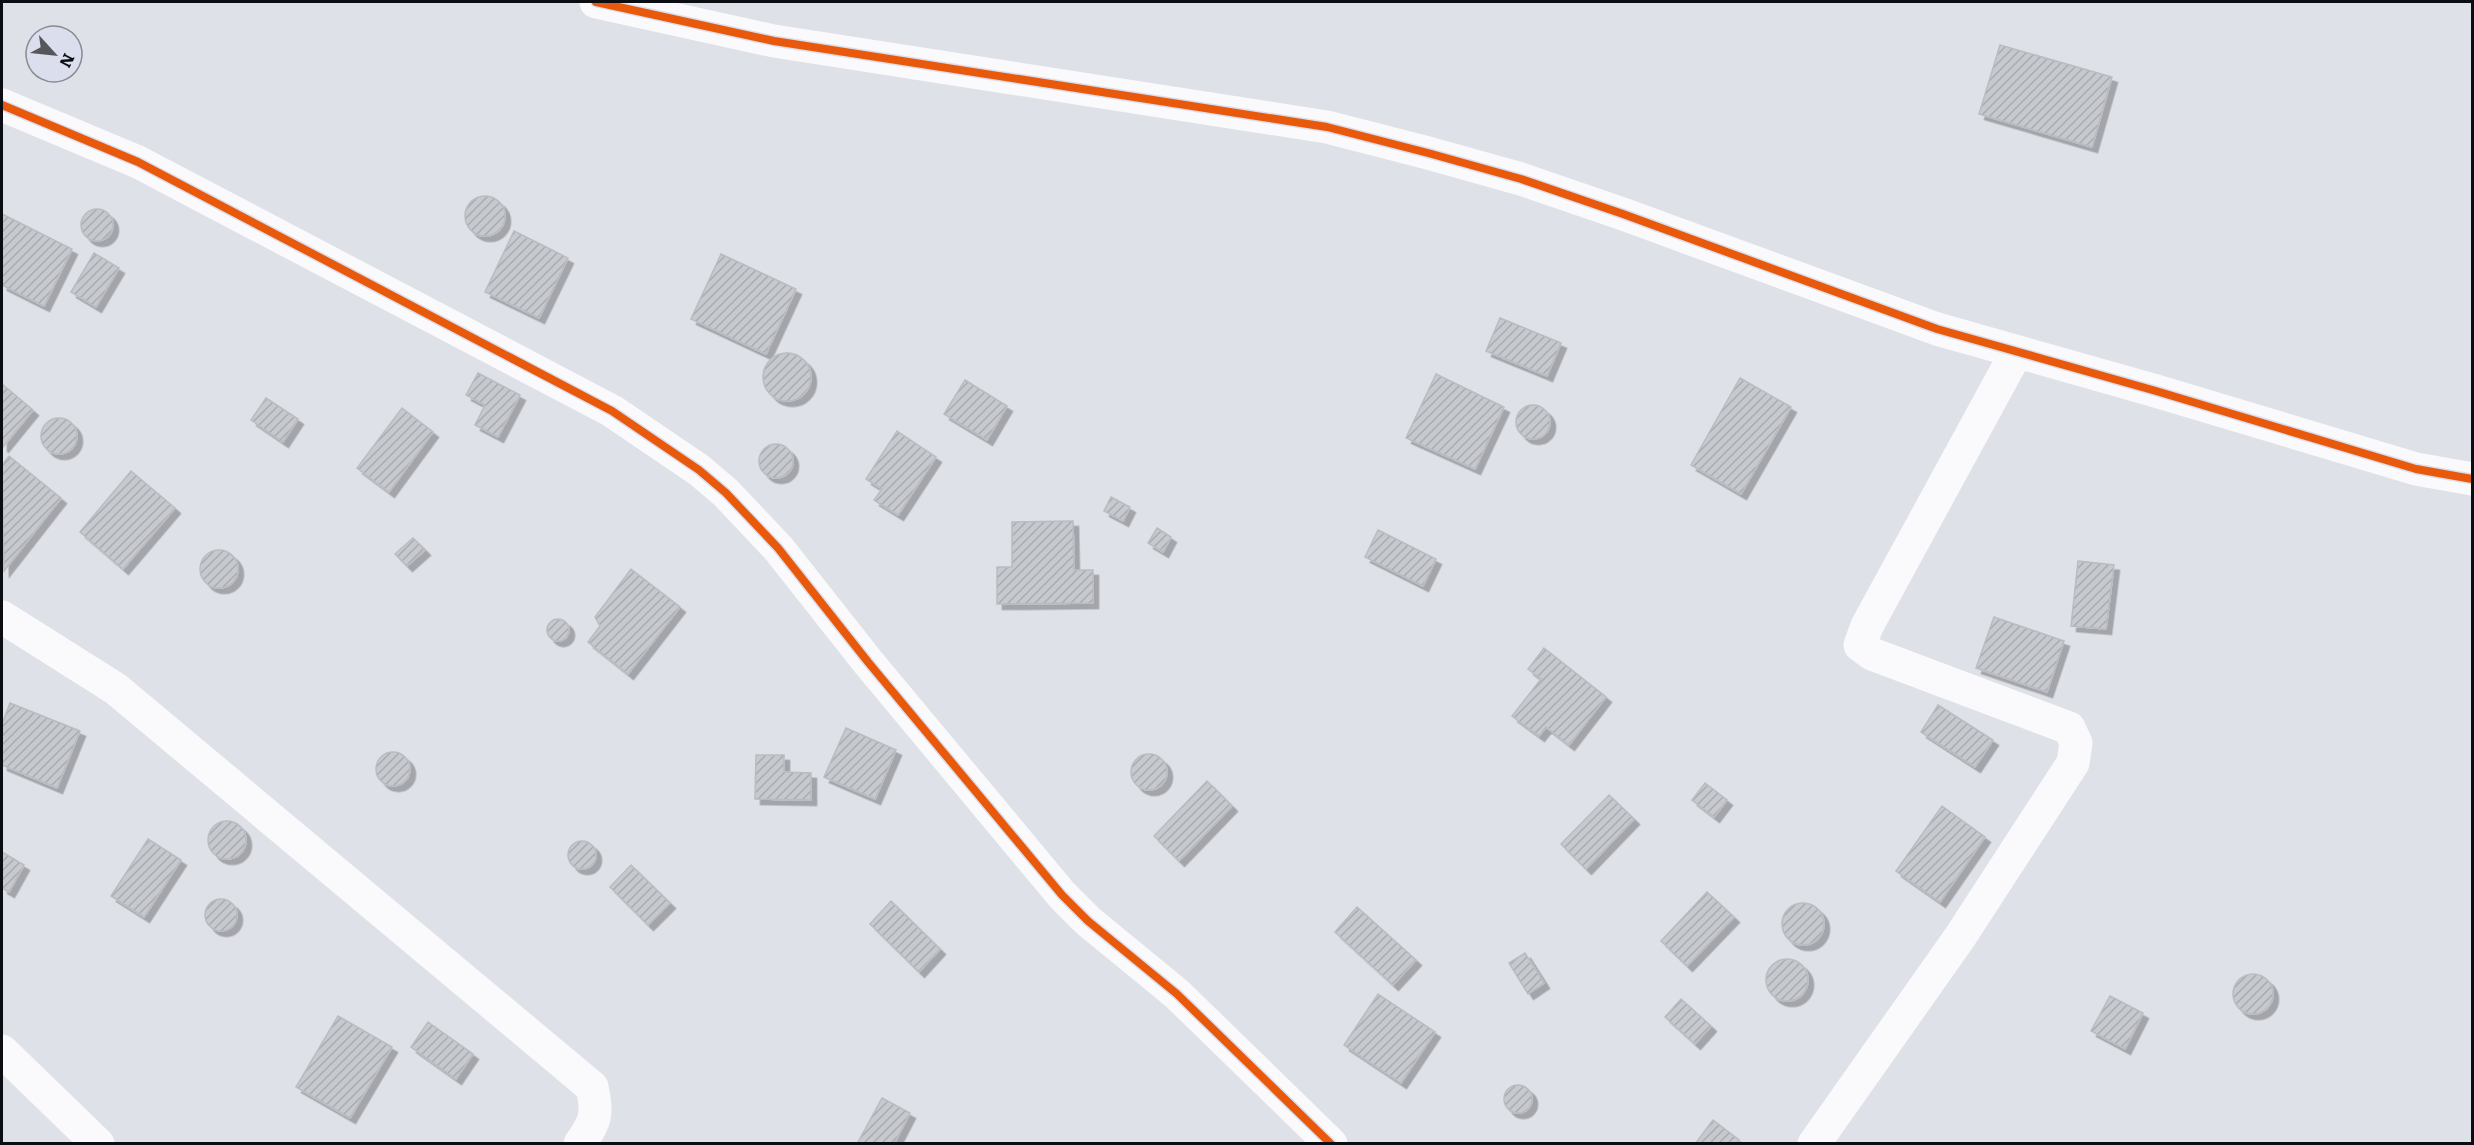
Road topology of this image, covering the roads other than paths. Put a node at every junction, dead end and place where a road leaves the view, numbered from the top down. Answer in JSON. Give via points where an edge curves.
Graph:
{"nodes":[{"id":1,"x":596,"y":2,"type":"edge"},
{"id":2,"x":2,"y":105,"type":"edge"},
{"id":3,"x":2016,"y":352,"type":"junction"},
{"id":4,"x":2472,"y":480,"type":"edge"},
{"id":5,"x":2,"y":617,"type":"edge"},
{"id":6,"x":2,"y":1051,"type":"edge"},
{"id":7,"x":98,"y":1143,"type":"edge"},
{"id":8,"x":580,"y":1143,"type":"edge"},
{"id":9,"x":1332,"y":1143,"type":"edge"},
{"id":10,"x":1814,"y":1143,"type":"edge"}],
"edges":[{"from":1,"to":3,"type":"street","via":[[774,41],[1327,127],[1521,179],[1843,297]]},
{"from":2,"to":9,"type":"street","via":[[148,167],[612,411],[699,470],[778,548],[1062,895],[1177,994]]},
{"from":3,"to":4,"type":"street","via":[[2416,469]]},
{"from":3,"to":10,"type":"street","via":[[1860,645],[1872,654],[2069,728],[2076,743],[2073,763],[1960,937]]},
{"from":5,"to":8,"type":"street","via":[[116,689],[592,1087],[595,1124]]},
{"from":6,"to":7,"type":"street"}]}
